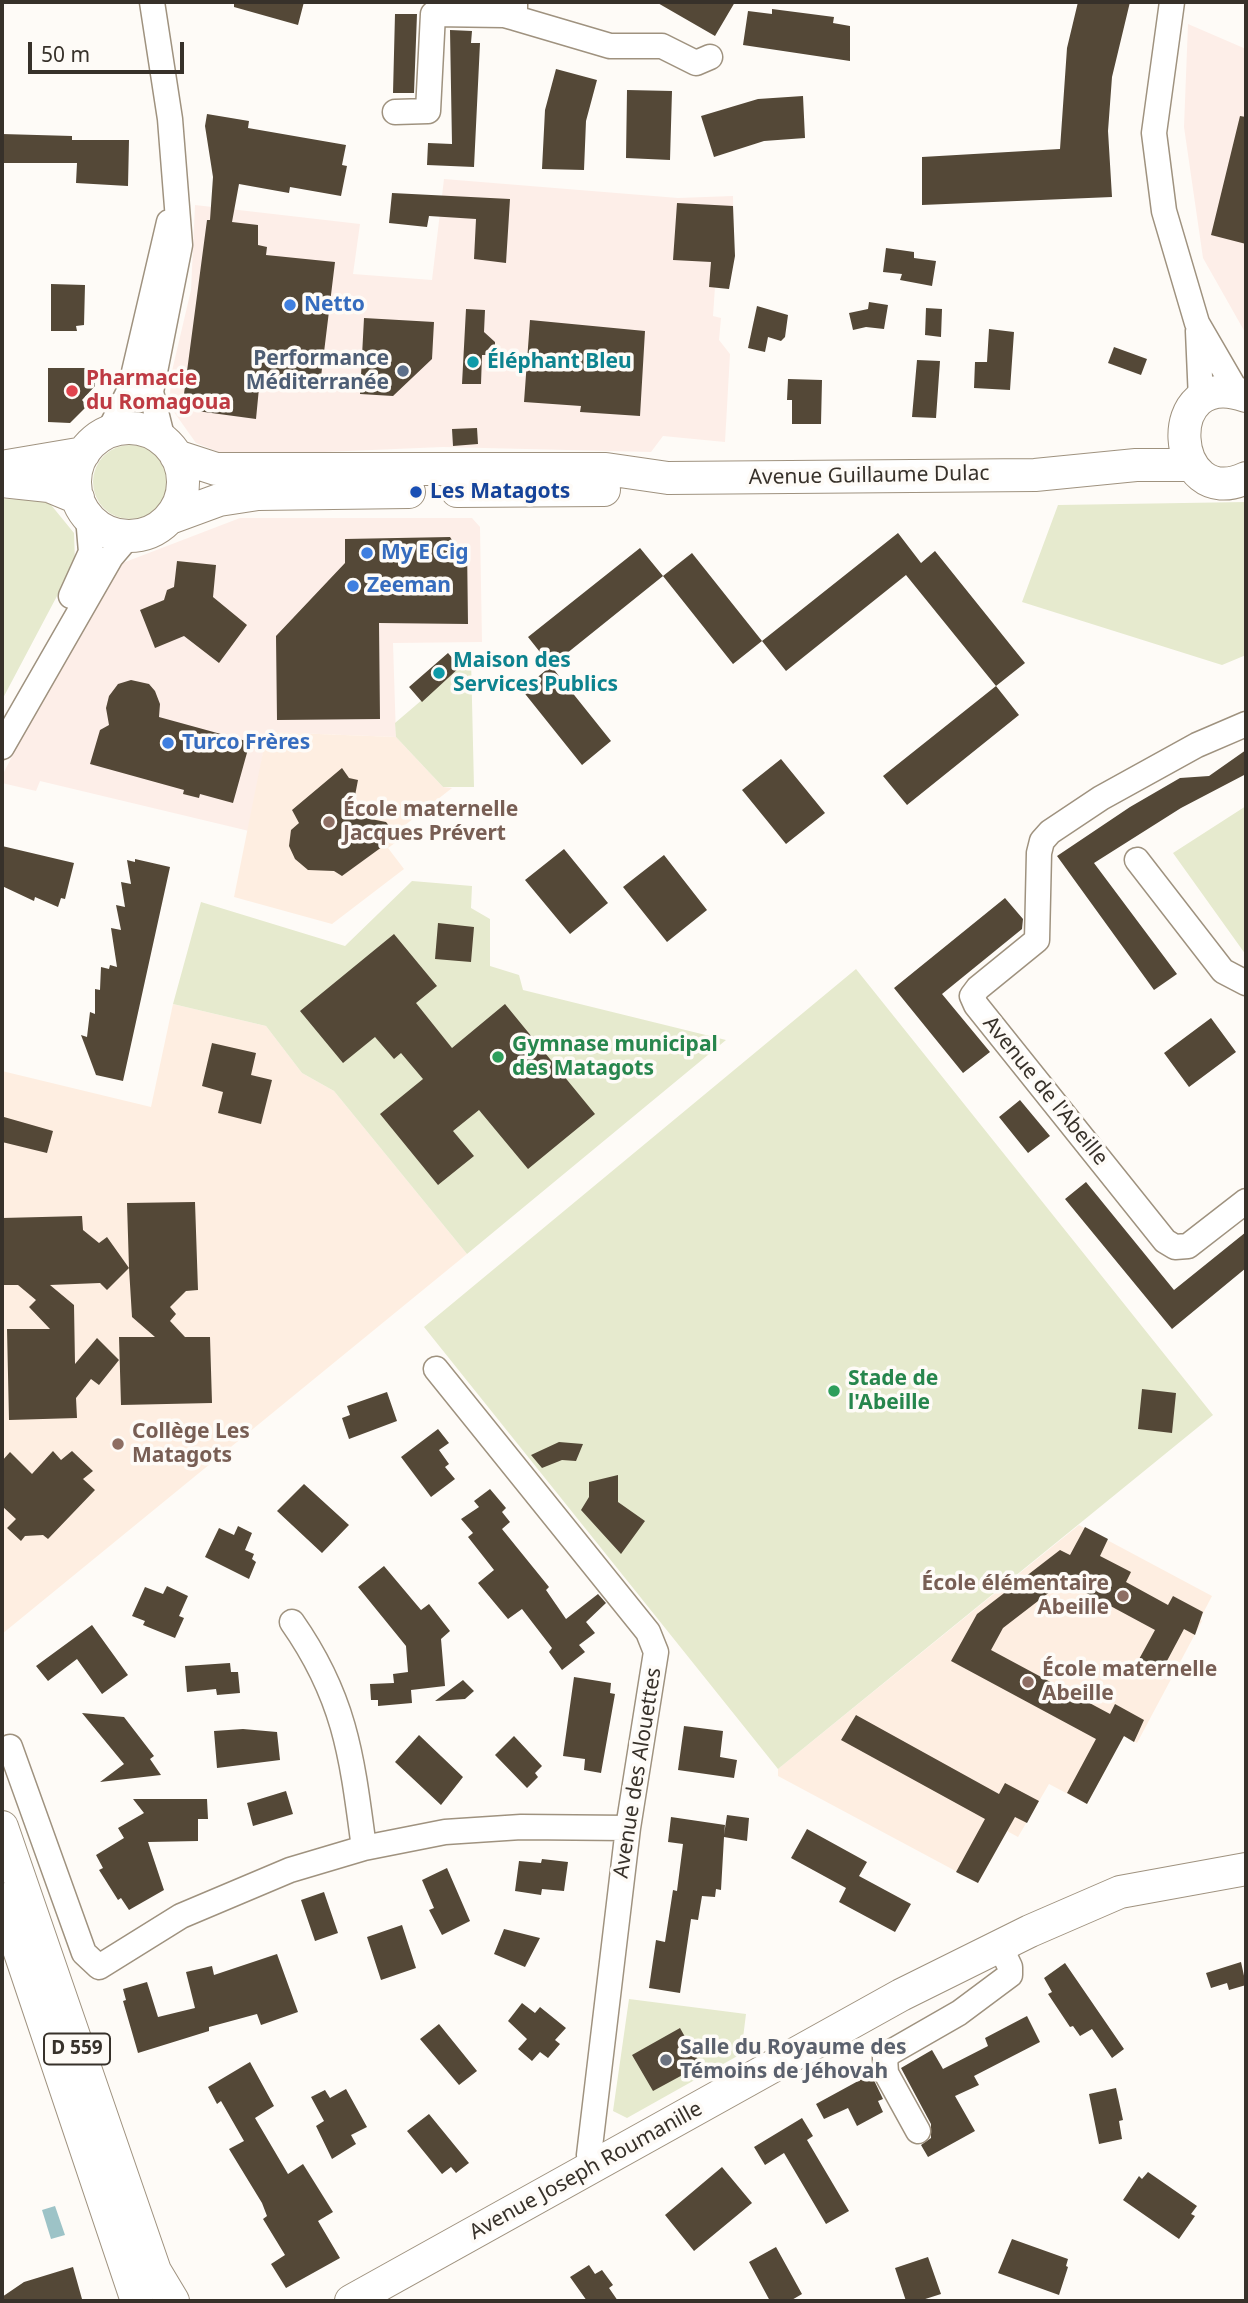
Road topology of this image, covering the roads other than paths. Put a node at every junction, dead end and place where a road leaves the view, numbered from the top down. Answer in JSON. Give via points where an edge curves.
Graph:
{"nodes":[{"id":1,"x":152,"y":2,"type":"edge"},
{"id":2,"x":1172,"y":2,"type":"edge"},
{"id":3,"x":515,"y":10,"type":"edge"},
{"id":4,"x":710,"y":57,"type":"dead end"},
{"id":5,"x":395,"y":112,"type":"dead end"},
{"id":6,"x":175,"y":194,"type":"junction"},
{"id":7,"x":1198,"y":323,"type":"junction"},
{"id":8,"x":1241,"y":394,"type":"edge"},
{"id":9,"x":1201,"y":400,"type":"junction"},
{"id":10,"x":1182,"y":432,"type":"junction"},
{"id":11,"x":108,"y":433,"type":"junction"},
{"id":12,"x":169,"y":448,"type":"junction"},
{"id":13,"x":83,"y":453,"type":"junction"},
{"id":14,"x":1191,"y":464,"type":"junction"},
{"id":15,"x":2,"y":467,"type":"edge"},
{"id":16,"x":1077,"y":471,"type":"junction"},
{"id":17,"x":1246,"y":478,"type":"edge"},
{"id":18,"x":489,"y":480,"type":"junction"},
{"id":19,"x":2,"y":481,"type":"edge"},
{"id":20,"x":83,"y":508,"type":"junction"},
{"id":21,"x":170,"y":518,"type":"junction"},
{"id":22,"x":128,"y":537,"type":"junction"},
{"id":23,"x":15,"y":724,"type":"junction"},
{"id":24,"x":1246,"y":724,"type":"edge"},
{"id":25,"x":2,"y":747,"type":"edge"},
{"id":26,"x":1137,"y":860,"type":"dead end"},
{"id":27,"x":1246,"y":983,"type":"edge"},
{"id":28,"x":1246,"y":1201,"type":"edge"},
{"id":29,"x":436,"y":1368,"type":"dead end"},
{"id":30,"x":292,"y":1622,"type":"dead end"},
{"id":31,"x":10,"y":1747,"type":"dead end"},
{"id":32,"x":2,"y":1827,"type":"edge"},
{"id":33,"x":628,"y":1828,"type":"junction"},
{"id":34,"x":364,"y":1848,"type":"junction"},
{"id":35,"x":1246,"y":1869,"type":"edge"},
{"id":36,"x":1246,"y":1890,"type":"edge"},
{"id":37,"x":2,"y":1899,"type":"edge"},
{"id":38,"x":1084,"y":1910,"type":"junction"},
{"id":39,"x":1000,"y":1946,"type":"junction"},
{"id":40,"x":918,"y":2131,"type":"dead end"},
{"id":41,"x":594,"y":2167,"type":"junction"},
{"id":42,"x":137,"y":2301,"type":"edge"},
{"id":43,"x":173,"y":2301,"type":"edge"},
{"id":44,"x":351,"y":2301,"type":"edge"}],
"edges":[{"from":1,"to":6,"type":"street","via":[[170,119]]},
{"from":2,"to":7,"type":"street","via":[[1154,133],[1164,211]]},
{"from":3,"to":4,"type":"street","via":[[610,46],[662,46],[696,63]]},
{"from":3,"to":5,"type":"street","via":[[504,15],[432,14],[428,111]]},
{"from":6,"to":11,"type":"street","via":[[130,388]]},
{"from":6,"to":12,"type":"street","via":[[180,245],[151,392]]},
{"from":7,"to":8,"type":"street"},
{"from":7,"to":9,"type":"street"},
{"from":8,"to":9,"type":"main road","via":[[1212,394]]},
{"from":9,"to":10,"type":"main road","via":[[1185,419]]},
{"from":10,"to":14,"type":"main road"},
{"from":10,"to":16,"type":"main road","name":"Avenue Guillaume Dulac"},
{"from":11,"to":12,"type":"main road","via":[[135,428]]},
{"from":11,"to":13,"type":"main road"},
{"from":12,"to":18,"type":"main road","name":"Avenue Guillaume Dulac","via":[[216,469]]},
{"from":12,"to":21,"type":"main road","via":[[183,473],[179,505]]},
{"from":13,"to":15,"type":"main road"},
{"from":13,"to":20,"type":"main road","via":[[76,474]]},
{"from":14,"to":16,"type":"main road","name":"Avenue Guillaume Dulac"},
{"from":14,"to":17,"type":"main road","via":[[1213,481]]},
{"from":16,"to":18,"type":"main road","name":"Avenue Guillaume Dulac","via":[[661,478],[606,469]]},
{"from":18,"to":21,"type":"main road","name":"Avenue Guillaume Dulac","via":[[258,494],[219,500]]},
{"from":19,"to":20,"type":"main road","via":[[49,486]]},
{"from":20,"to":22,"type":"main road","via":[[107,531]]},
{"from":20,"to":23,"type":"street","via":[[91,552],[25,692]]},
{"from":21,"to":22,"type":"main road","via":[[144,534]]},
{"from":22,"to":23,"type":"street","via":[[111,557]]},
{"from":23,"to":25,"type":"street"},
{"from":24,"to":28,"type":"street","name":"Avenue de l'Abeille","via":[[1173,758],[1051,832],[1039,853],[1037,940],[972,996],[1165,1241],[1175,1247],[1188,1246]]},
{"from":26,"to":27,"type":"street","via":[[1223,971]]},
{"from":29,"to":33,"type":"street","name":"Avenue des Alouettes","via":[[648,1632],[656,1652]]},
{"from":30,"to":34,"type":"street","via":[[315,1654],[341,1712]]},
{"from":31,"to":34,"type":"street","via":[[84,1953],[99,1967],[181,1916],[290,1870]]},
{"from":32,"to":43,"type":"main road","number":"D 559","via":[[155,2271]]},
{"from":33,"to":34,"type":"street","via":[[521,1826],[445,1832]]},
{"from":33,"to":41,"type":"street","name":"Avenue des Alouettes","via":[[589,2155]]},
{"from":35,"to":38,"type":"main road","name":"Avenue Joseph Roumanille","via":[[1119,1892]]},
{"from":36,"to":38,"type":"main road","name":"Avenue Joseph Roumanille","via":[[1182,1894]]},
{"from":37,"to":42,"type":"main road","number":"D 559"},
{"from":38,"to":39,"type":"main road","name":"Avenue Joseph Roumanille"},
{"from":39,"to":40,"type":"street","via":[[1010,1975],[885,2058],[886,2073]]},
{"from":39,"to":41,"type":"main road","name":"Avenue Joseph Roumanille","via":[[901,1995]]},
{"from":41,"to":44,"type":"main road","name":"Avenue Joseph Roumanille"}]}
